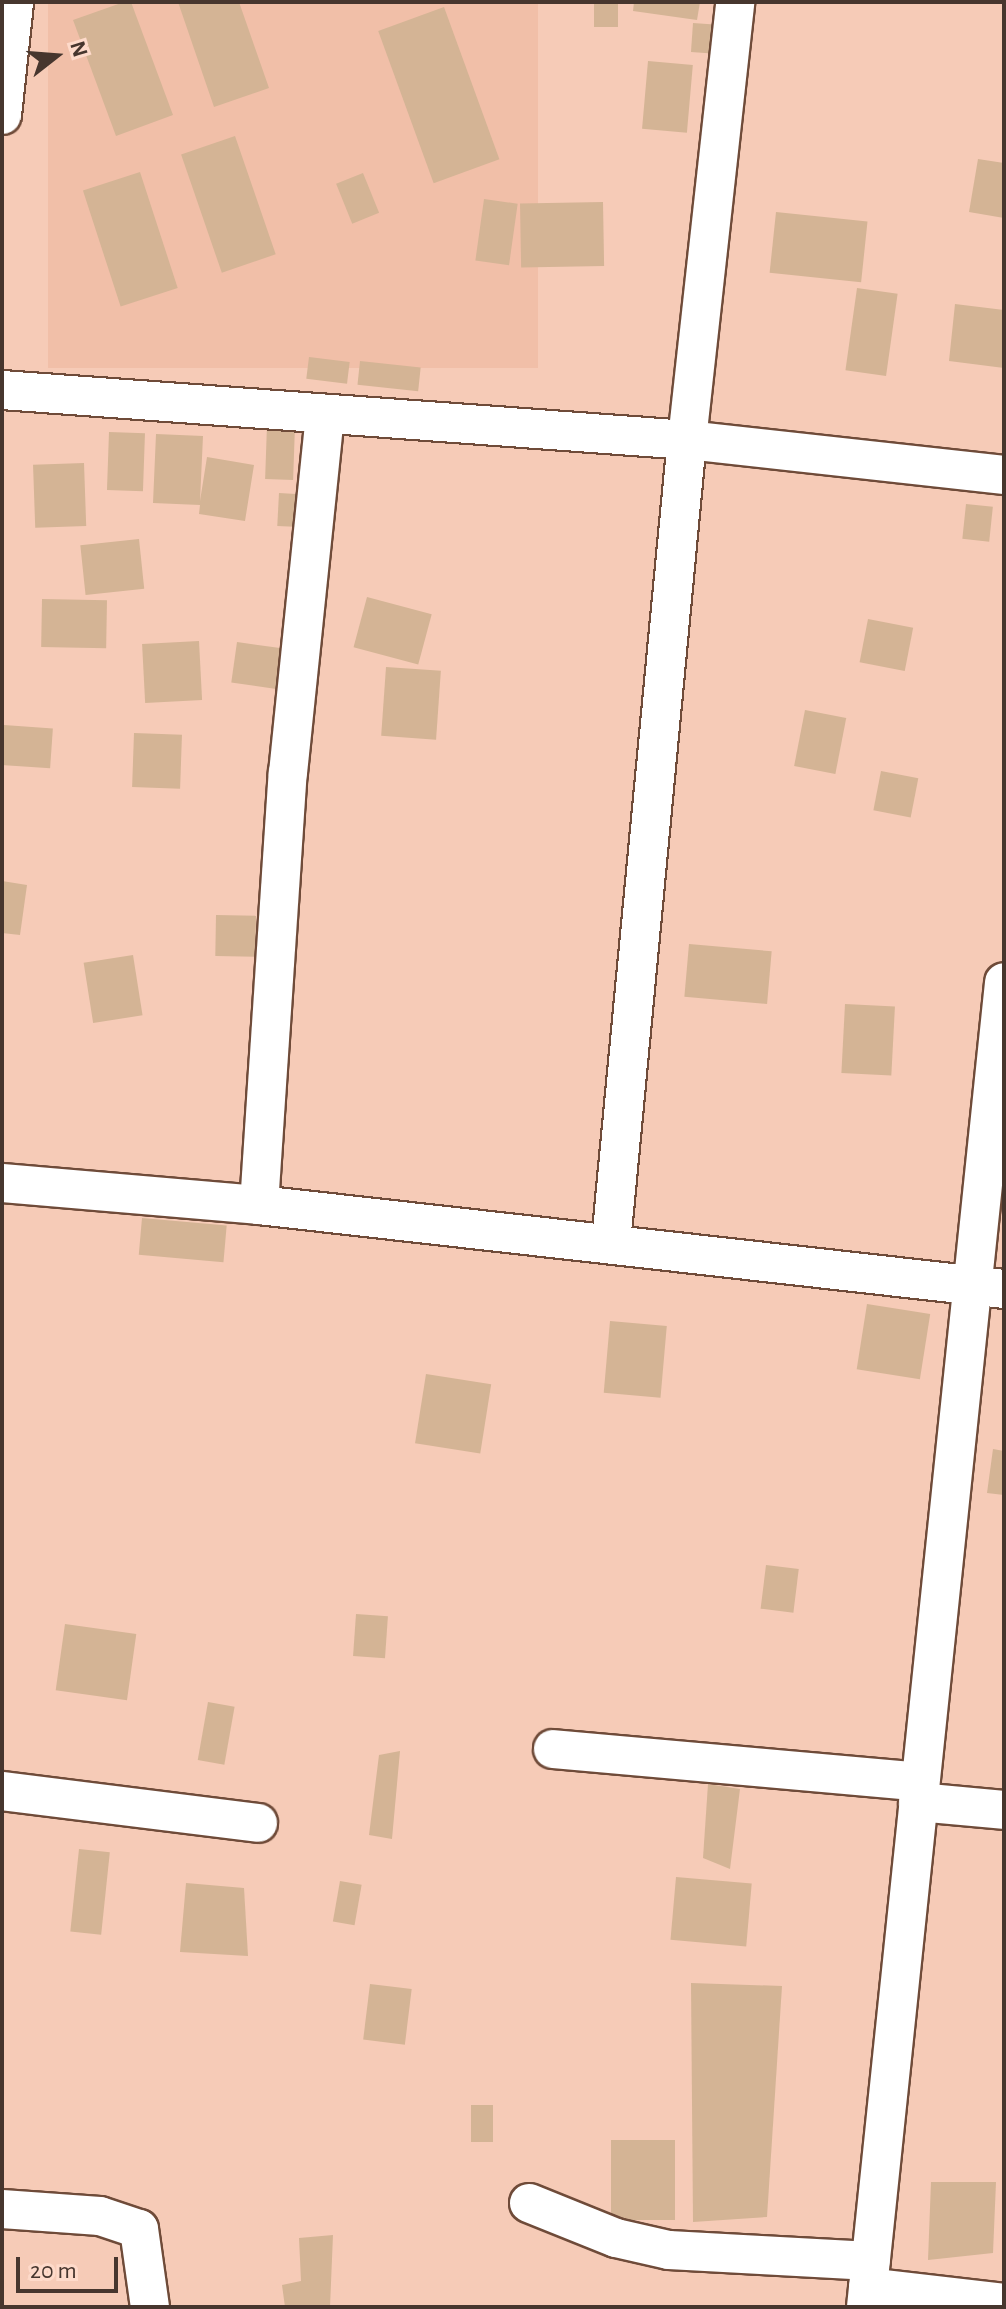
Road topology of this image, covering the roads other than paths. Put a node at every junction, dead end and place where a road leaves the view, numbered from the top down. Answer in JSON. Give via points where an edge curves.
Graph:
{"nodes":[{"id":1,"x":14,"y":2,"type":"edge"},
{"id":2,"x":735,"y":2,"type":"edge"},
{"id":3,"x":2,"y":115,"type":"edge"},
{"id":4,"x":2,"y":390,"type":"edge"},
{"id":5,"x":325,"y":414,"type":"junction"},
{"id":6,"x":687,"y":440,"type":"junction"},
{"id":7,"x":1004,"y":475,"type":"edge"},
{"id":8,"x":1004,"y":982,"type":"edge"},
{"id":9,"x":2,"y":1183,"type":"edge"},
{"id":10,"x":259,"y":1205,"type":"junction"},
{"id":11,"x":611,"y":1242,"type":"junction"},
{"id":12,"x":990,"y":1287,"type":"edge"},
{"id":13,"x":553,"y":1749,"type":"dead end"},
{"id":14,"x":2,"y":1791,"type":"edge"},
{"id":15,"x":919,"y":1792,"type":"junction"},
{"id":16,"x":1004,"y":1810,"type":"edge"},
{"id":17,"x":258,"y":1823,"type":"dead end"},
{"id":18,"x":529,"y":2203,"type":"dead end"},
{"id":19,"x":2,"y":2209,"type":"edge"},
{"id":20,"x":868,"y":2285,"type":"edge"},
{"id":21,"x":1004,"y":2303,"type":"edge"},
{"id":22,"x":150,"y":2307,"type":"edge"}],
"edges":[{"from":1,"to":3,"type":"street"},
{"from":2,"to":6,"type":"street"},
{"from":4,"to":5,"type":"street"},
{"from":5,"to":6,"type":"street"},
{"from":5,"to":10,"type":"street","via":[[288,773]]},
{"from":6,"to":7,"type":"street"},
{"from":6,"to":11,"type":"street"},
{"from":8,"to":12,"type":"street"},
{"from":9,"to":10,"type":"street"},
{"from":10,"to":11,"type":"street"},
{"from":11,"to":12,"type":"street"},
{"from":12,"to":15,"type":"street"},
{"from":13,"to":15,"type":"street"},
{"from":14,"to":17,"type":"street"},
{"from":15,"to":16,"type":"street"},
{"from":15,"to":20,"type":"street"},
{"from":18,"to":20,"type":"street","via":[[616,2238]]},
{"from":19,"to":22,"type":"street","via":[[100,2216],[139,2229]]},
{"from":20,"to":21,"type":"street"}]}
